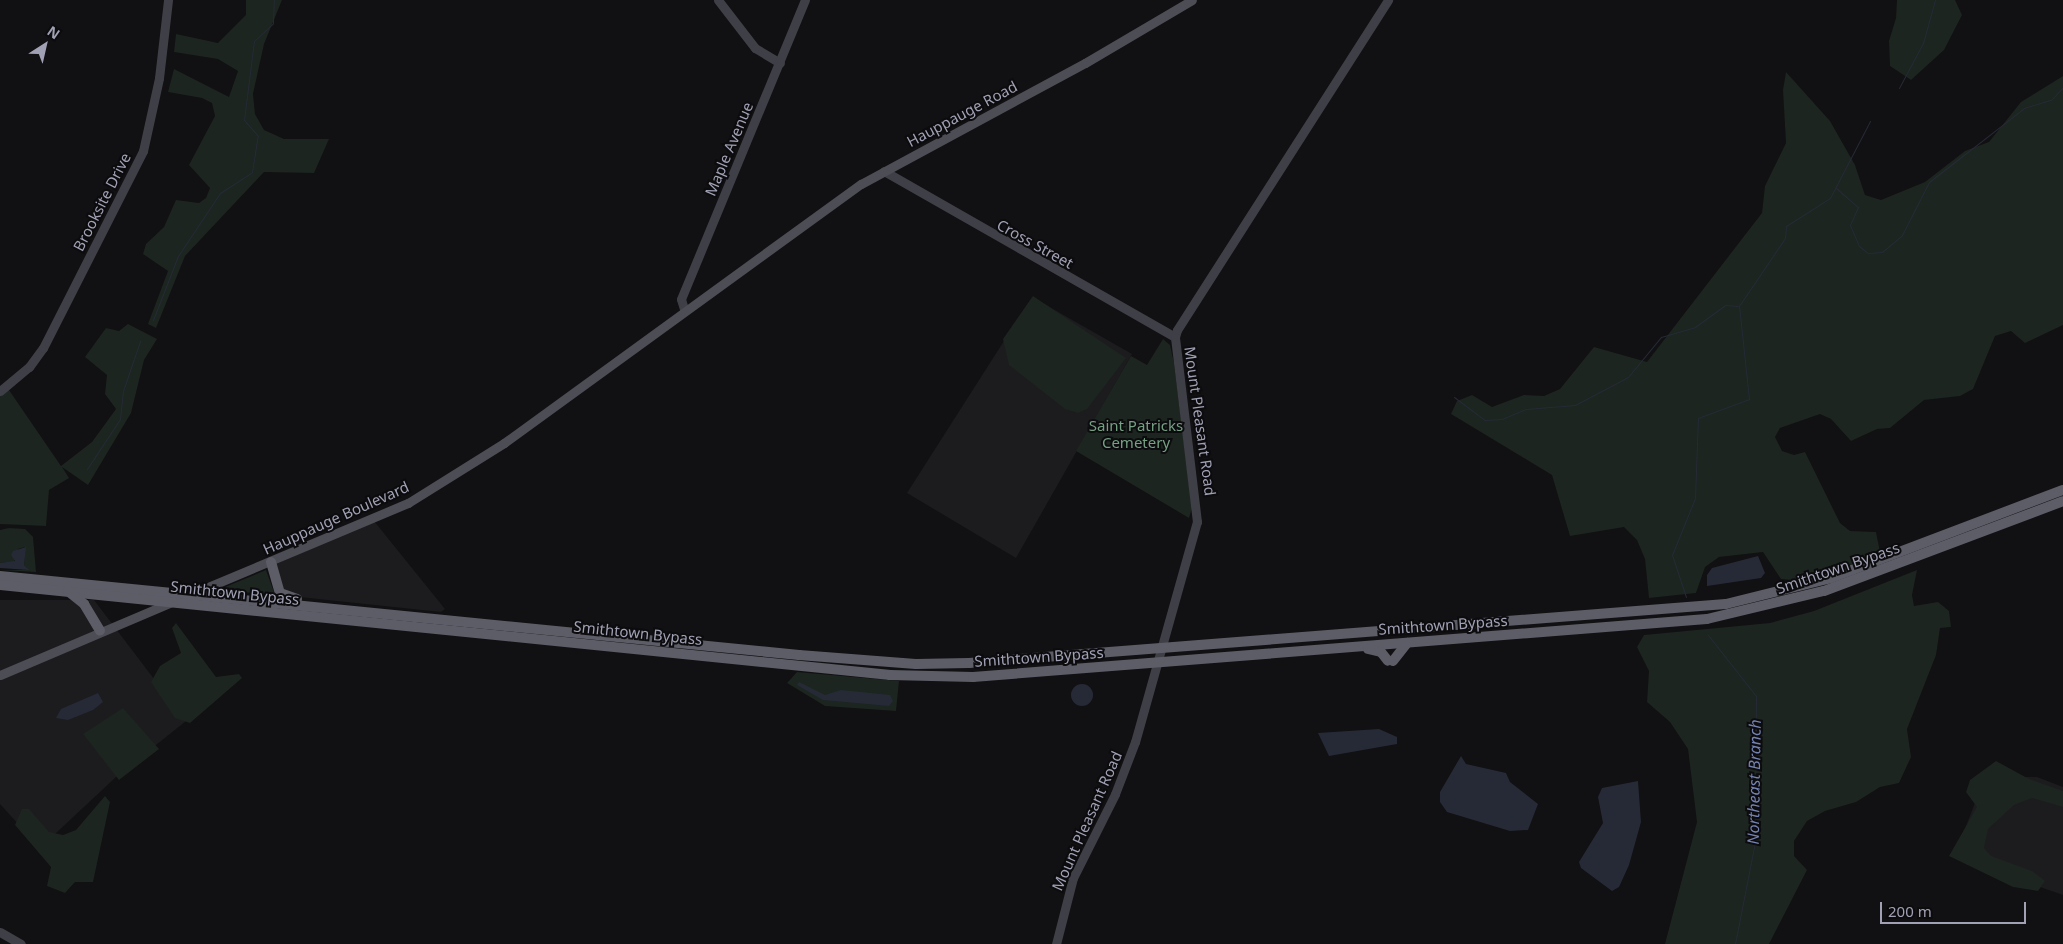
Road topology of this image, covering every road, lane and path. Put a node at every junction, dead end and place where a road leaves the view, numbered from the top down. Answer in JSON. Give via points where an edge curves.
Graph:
{"nodes":[{"id":1,"x":168,"y":0,"type":"edge"},
{"id":2,"x":718,"y":0,"type":"edge"},
{"id":3,"x":805,"y":0,"type":"edge"},
{"id":4,"x":1192,"y":0,"type":"edge"},
{"id":5,"x":1388,"y":0,"type":"edge"},
{"id":6,"x":780,"y":63,"type":"junction"},
{"id":7,"x":884,"y":171,"type":"junction"},
{"id":8,"x":750,"y":262,"type":"joint"},
{"id":9,"x":684,"y":309,"type":"junction"},
{"id":10,"x":1175,"y":337,"type":"junction"},
{"id":11,"x":0,"y":391,"type":"edge"},
{"id":12,"x":2063,"y":490,"type":"edge"},
{"id":13,"x":2063,"y":501,"type":"edge"},
{"id":14,"x":270,"y":562,"type":"junction"},
{"id":15,"x":0,"y":576,"type":"edge"},
{"id":16,"x":0,"y":585,"type":"edge"},
{"id":17,"x":67,"y":590,"type":"junction"},
{"id":18,"x":195,"y":593,"type":"junction"},
{"id":19,"x":172,"y":602,"type":"junction"},
{"id":20,"x":329,"y":607,"type":"junction"},
{"id":21,"x":100,"y":631,"type":"junction"},
{"id":22,"x":1407,"y":643,"type":"junction"},
{"id":23,"x":1357,"y":647,"type":"junction"},
{"id":24,"x":1164,"y":649,"type":"junction"},
{"id":25,"x":1160,"y":664,"type":"junction"},
{"id":26,"x":0,"y":675,"type":"edge"},
{"id":27,"x":0,"y":932,"type":"edge"},
{"id":28,"x":21,"y":944,"type":"edge"},
{"id":29,"x":1056,"y":944,"type":"edge"}],
"edges":[{"from":1,"to":11,"type":"street","name":"Brooksite Drive","via":[[159,78],[143,151],[43,348],[29,367]]},
{"from":2,"to":6,"type":"street","via":[[755,48]]},
{"from":3,"to":6,"type":"street","name":"Maple Avenue"},
{"from":4,"to":7,"type":"main road","name":"Hauppauge Road","via":[[1085,63]]},
{"from":5,"to":10,"type":"street","name":"Mount Pleasant Road"},
{"from":6,"to":9,"type":"street","name":"Maple Avenue","via":[[681,299]]},
{"from":7,"to":8,"type":"main road","name":"Hauppauge Road"},
{"from":7,"to":10,"type":"street","name":"Cross Street"},
{"from":8,"to":9,"type":"main road","name":"Hauppauge Boulevard"},
{"from":9,"to":14,"type":"main road","name":"Hauppauge Boulevard","via":[[479,460],[383,516]]},
{"from":10,"to":24,"type":"street","name":"Mount Pleasant Road","via":[[1198,518]]},
{"from":12,"to":24,"type":"highway","name":"Smithtown Bypass","via":[[1842,574],[1740,602]]},
{"from":13,"to":22,"type":"highway","name":"Smithtown Bypass","via":[[1837,587],[1760,610],[1672,623]]},
{"from":14,"to":18,"type":"main road","name":"Hauppauge Boulevard"},
{"from":14,"to":20,"type":"highway","via":[[277,587],[286,597]]},
{"from":15,"to":18,"type":"highway","name":"Smithtown Bypass"},
{"from":16,"to":17,"type":"highway","name":"Smithtown Bypass"},
{"from":17,"to":19,"type":"highway","name":"Smithtown Bypass"},
{"from":17,"to":21,"type":"highway","via":[[84,604]]},
{"from":18,"to":19,"type":"main road","name":"Hauppauge Boulevard"},
{"from":18,"to":20,"type":"highway","name":"Smithtown Bypass"},
{"from":19,"to":21,"type":"main road","name":"Hauppauge Boulevard"},
{"from":19,"to":25,"type":"highway","name":"Smithtown Bypass","via":[[906,676],[973,677]]},
{"from":20,"to":24,"type":"highway","name":"Smithtown Bypass","via":[[916,664]]},
{"from":21,"to":26,"type":"main road","name":"Hauppauge Boulevard"},
{"from":22,"to":23,"type":"highway","name":"Smithtown Bypass"},
{"from":22,"to":23,"type":"highway","via":[[1390,661],[1381,652]]},
{"from":23,"to":25,"type":"highway","name":"Smithtown Bypass"},
{"from":24,"to":25,"type":"street","name":"Mount Pleasant Road"},
{"from":25,"to":29,"type":"street","name":"Mount Pleasant Road","via":[[1126,768],[1073,878]]},
{"from":27,"to":28,"type":"street"}]}
